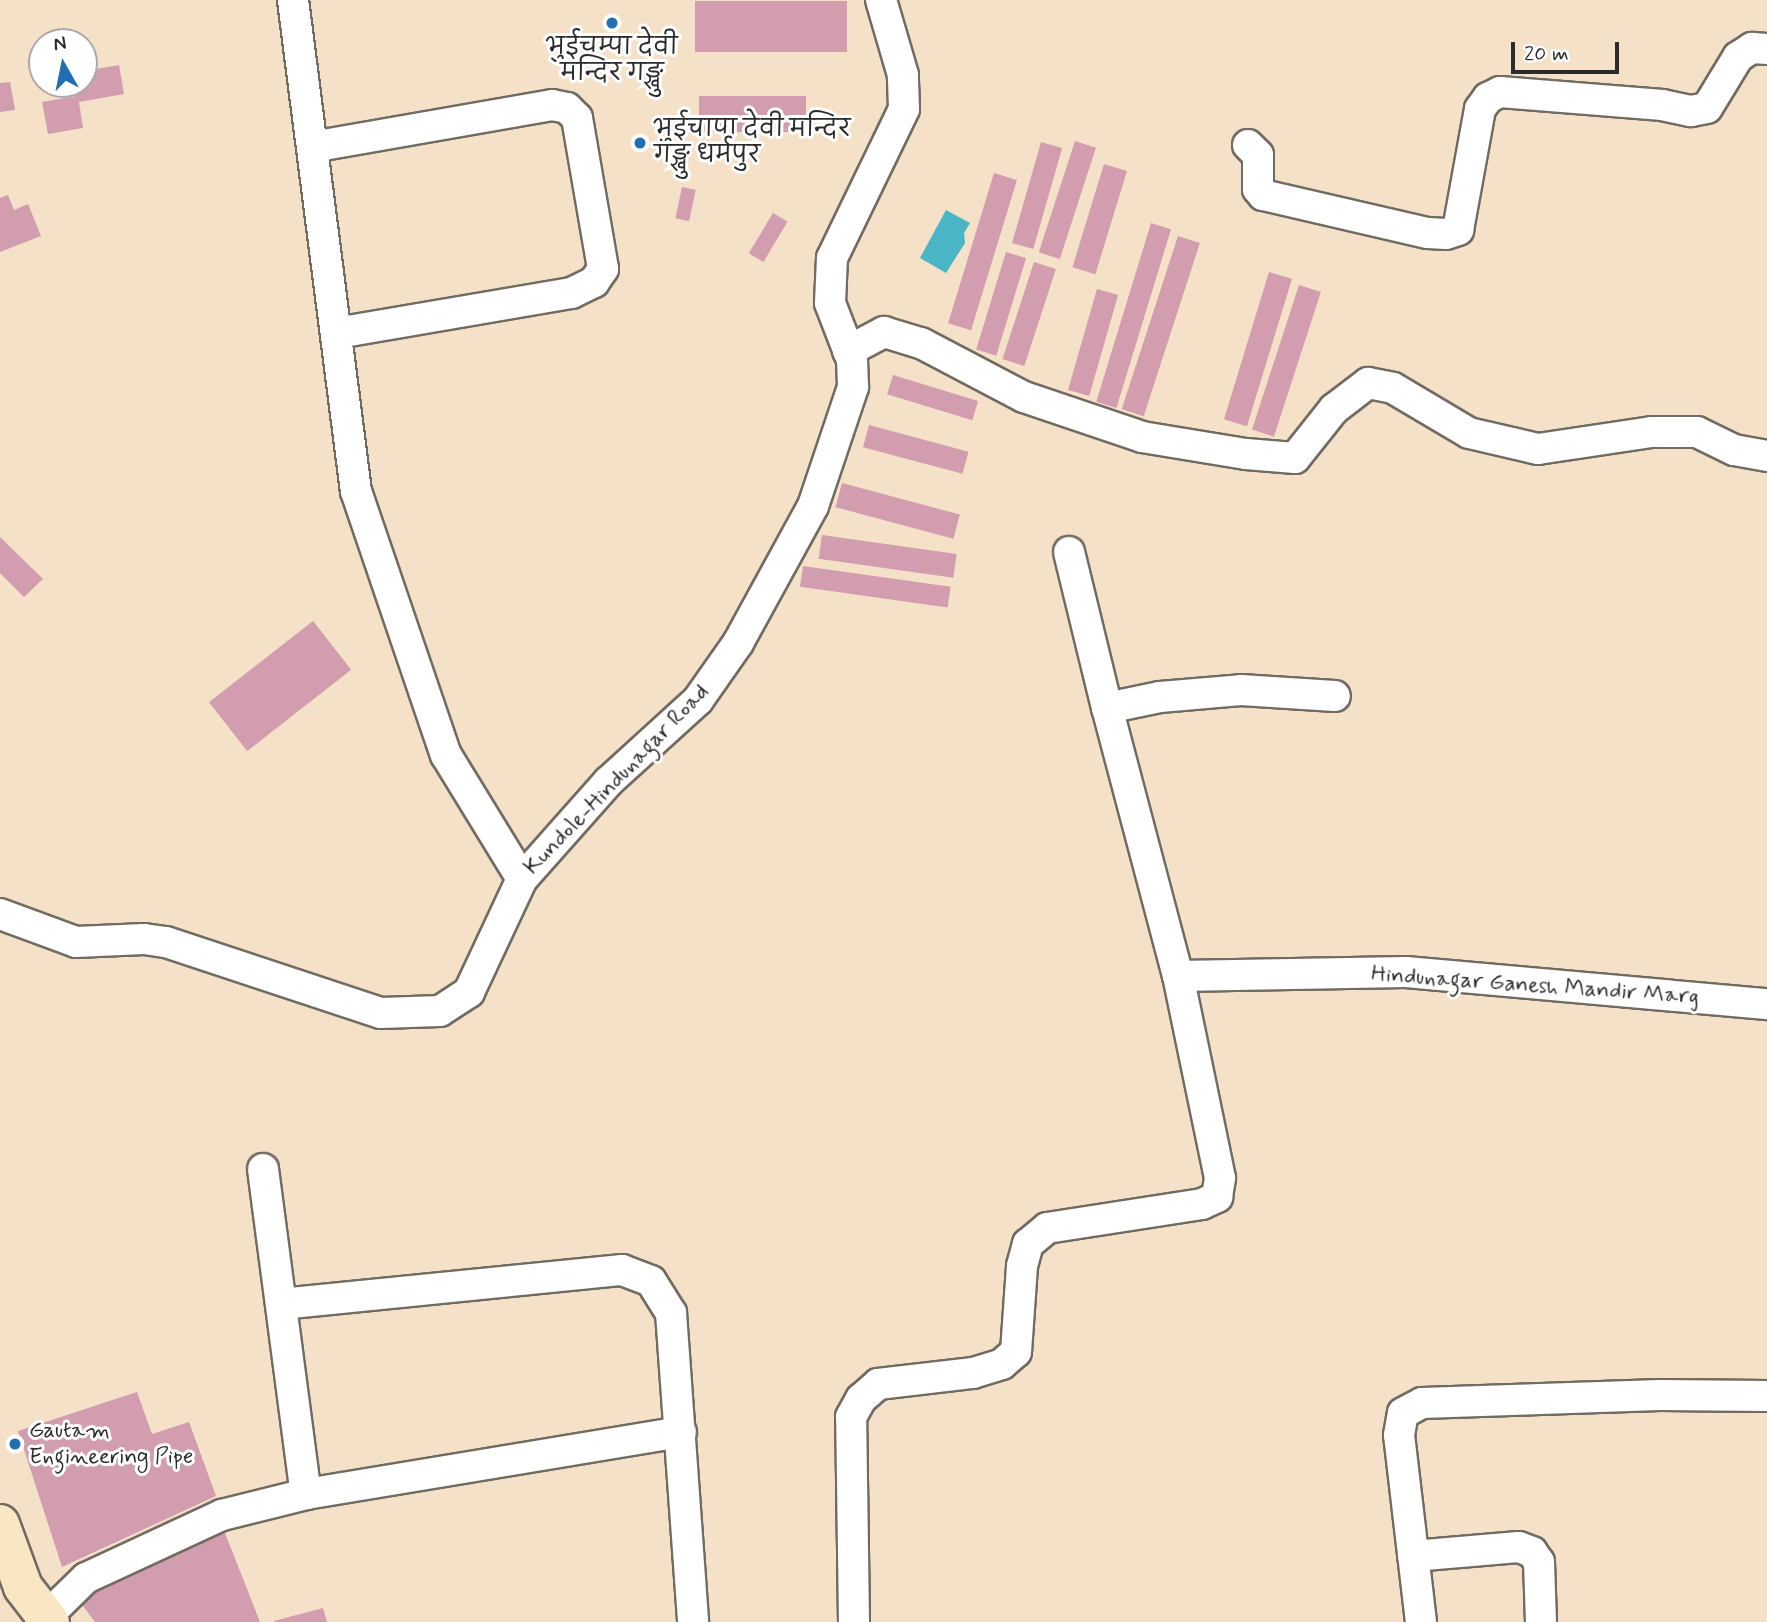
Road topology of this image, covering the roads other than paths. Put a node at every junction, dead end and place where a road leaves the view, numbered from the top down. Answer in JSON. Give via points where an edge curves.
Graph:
{"nodes":[{"id":1,"x":293,"y":0,"type":"edge"},
{"id":2,"x":881,"y":0,"type":"edge"},
{"id":3,"x":1767,"y":49,"type":"edge"},
{"id":4,"x":1248,"y":145,"type":"dead end"},
{"id":5,"x":312,"y":147,"type":"junction"},
{"id":6,"x":336,"y":333,"type":"junction"},
{"id":7,"x":848,"y":351,"type":"junction"},
{"id":8,"x":1767,"y":456,"type":"edge"},
{"id":9,"x":1069,"y":552,"type":"dead end"},
{"id":10,"x":1335,"y":696,"type":"dead end"},
{"id":11,"x":1107,"y":708,"type":"junction"},
{"id":12,"x":522,"y":879,"type":"junction"},
{"id":13,"x":0,"y":914,"type":"edge"},
{"id":14,"x":1178,"y":976,"type":"junction"},
{"id":15,"x":1767,"y":1004,"type":"edge"},
{"id":16,"x":263,"y":1168,"type":"dead end"},
{"id":17,"x":281,"y":1304,"type":"junction"},
{"id":18,"x":1767,"y":1396,"type":"edge"},
{"id":19,"x":681,"y":1432,"type":"junction"},
{"id":20,"x":306,"y":1494,"type":"junction"},
{"id":21,"x":0,"y":1524,"type":"edge"},
{"id":22,"x":1413,"y":1556,"type":"junction"},
{"id":23,"x":48,"y":1619,"type":"edge"},
{"id":24,"x":1417,"y":1621,"type":"edge"},
{"id":25,"x":693,"y":1622,"type":"edge"},
{"id":26,"x":854,"y":1622,"type":"edge"},
{"id":27,"x":1542,"y":1622,"type":"edge"}],
"edges":[{"from":1,"to":5,"type":"street"},
{"from":2,"to":7,"type":"street","name":"Kundole-Hindunagar Road","via":[[903,75],[904,109],[832,258],[830,303]]},
{"from":3,"to":4,"type":"street","via":[[1752,48],[1738,57],[1707,108],[1691,111],[1500,92],[1488,98],[1480,109],[1458,230],[1446,234],[1263,194],[1258,189],[1258,155]]},
{"from":5,"to":6,"type":"street"},
{"from":5,"to":6,"type":"street","via":[[551,105],[567,108],[577,118],[603,269],[594,282],[570,293]]},
{"from":6,"to":12,"type":"street","via":[[356,491],[369,530],[446,755]]},
{"from":7,"to":8,"type":"street","via":[[884,332],[921,343],[1024,397],[1142,437],[1246,454],[1295,458],[1334,409],[1368,383],[1393,388],[1469,433],[1538,449],[1653,432],[1697,432],[1734,450]]},
{"from":7,"to":12,"type":"street","name":"Kundole-Hindunagar Road","via":[[853,387],[813,506],[738,643],[698,700],[608,782]]},
{"from":9,"to":11,"type":"street"},
{"from":10,"to":11,"type":"street","via":[[1241,690],[1160,697]]},
{"from":11,"to":14,"type":"street"},
{"from":12,"to":13,"type":"street","name":"Kundole-Hindunagar Road","via":[[469,992],[440,1011],[381,1013],[166,942],[76,942]]},
{"from":14,"to":15,"type":"street","name":"Hindunagar Ganesh Mandir Marg","via":[[1406,972]]},
{"from":14,"to":26,"type":"street","via":[[1220,1178],[1217,1197],[1202,1204],[1046,1228],[1028,1244],[1022,1266],[1016,1352],[1002,1364],[973,1373],[878,1384],[861,1399],[851,1417]]},
{"from":16,"to":17,"type":"street"},
{"from":17,"to":19,"type":"street","via":[[622,1270],[651,1281],[671,1313]]},
{"from":17,"to":20,"type":"street"},
{"from":18,"to":22,"type":"street","via":[[1422,1403],[1403,1413],[1399,1435]]},
{"from":19,"to":20,"type":"street"},
{"from":19,"to":25,"type":"street"},
{"from":20,"to":23,"type":"street","via":[[222,1515],[152,1545],[86,1578]]},
{"from":21,"to":23,"type":"main road","via":[[23,1587]]},
{"from":22,"to":24,"type":"street"},
{"from":22,"to":27,"type":"street","via":[[1519,1547],[1532,1552],[1539,1562]]}]}
